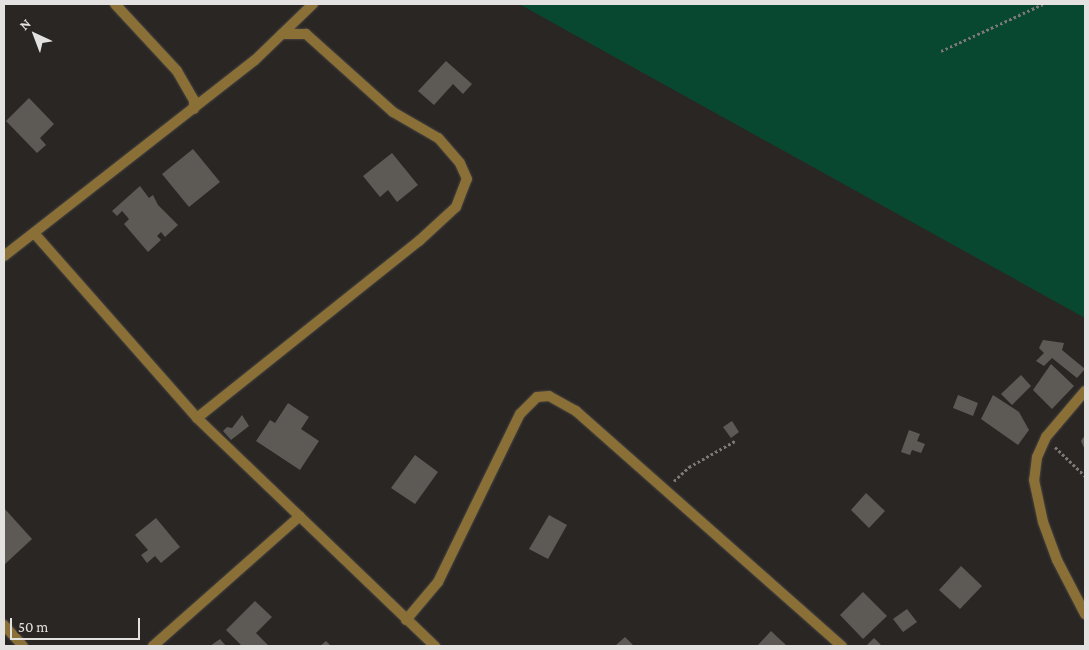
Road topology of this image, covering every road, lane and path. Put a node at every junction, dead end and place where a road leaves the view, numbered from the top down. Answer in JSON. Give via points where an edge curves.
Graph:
{"nodes":[{"id":1,"x":115,"y":4,"type":"edge"},
{"id":2,"x":313,"y":4,"type":"edge"},
{"id":3,"x":1043,"y":4,"type":"edge"},
{"id":4,"x":282,"y":34,"type":"junction"},
{"id":5,"x":941,"y":51,"type":"dead end"},
{"id":6,"x":194,"y":109,"type":"junction"},
{"id":7,"x":34,"y":233,"type":"junction"},
{"id":8,"x":4,"y":256,"type":"edge"},
{"id":9,"x":1085,"y":391,"type":"edge"},
{"id":10,"x":197,"y":418,"type":"junction"},
{"id":11,"x":1046,"y":437,"type":"junction"},
{"id":12,"x":735,"y":441,"type":"dead end"},
{"id":13,"x":1085,"y":476,"type":"edge"},
{"id":14,"x":665,"y":492,"type":"junction"},
{"id":15,"x":300,"y":516,"type":"junction"},
{"id":16,"x":1085,"y":614,"type":"edge"},
{"id":17,"x":406,"y":620,"type":"junction"},
{"id":18,"x":4,"y":625,"type":"edge"},
{"id":19,"x":23,"y":646,"type":"edge"},
{"id":20,"x":152,"y":646,"type":"edge"},
{"id":21,"x":434,"y":646,"type":"edge"},
{"id":22,"x":842,"y":646,"type":"edge"}],
"edges":[{"from":1,"to":6,"type":"street","via":[[177,71],[194,100]]},
{"from":2,"to":4,"type":"street"},
{"from":3,"to":5,"type":"path"},
{"from":4,"to":6,"type":"street"},
{"from":4,"to":10,"type":"street","via":[[306,34],[331,53],[367,92],[393,112],[438,138],[460,163],[467,180],[456,207],[419,241]]},
{"from":6,"to":7,"type":"street"},
{"from":7,"to":8,"type":"street"},
{"from":7,"to":10,"type":"street"},
{"from":9,"to":11,"type":"street"},
{"from":10,"to":15,"type":"street"},
{"from":11,"to":13,"type":"path"},
{"from":11,"to":16,"type":"street","via":[[1035,468],[1038,505],[1057,560]]},
{"from":12,"to":14,"type":"path","via":[[688,467]]},
{"from":14,"to":17,"type":"street","via":[[560,400],[537,397],[520,414],[438,582]]},
{"from":14,"to":22,"type":"street"},
{"from":15,"to":17,"type":"street"},
{"from":15,"to":20,"type":"street"},
{"from":17,"to":21,"type":"street"},
{"from":18,"to":19,"type":"street"}]}
